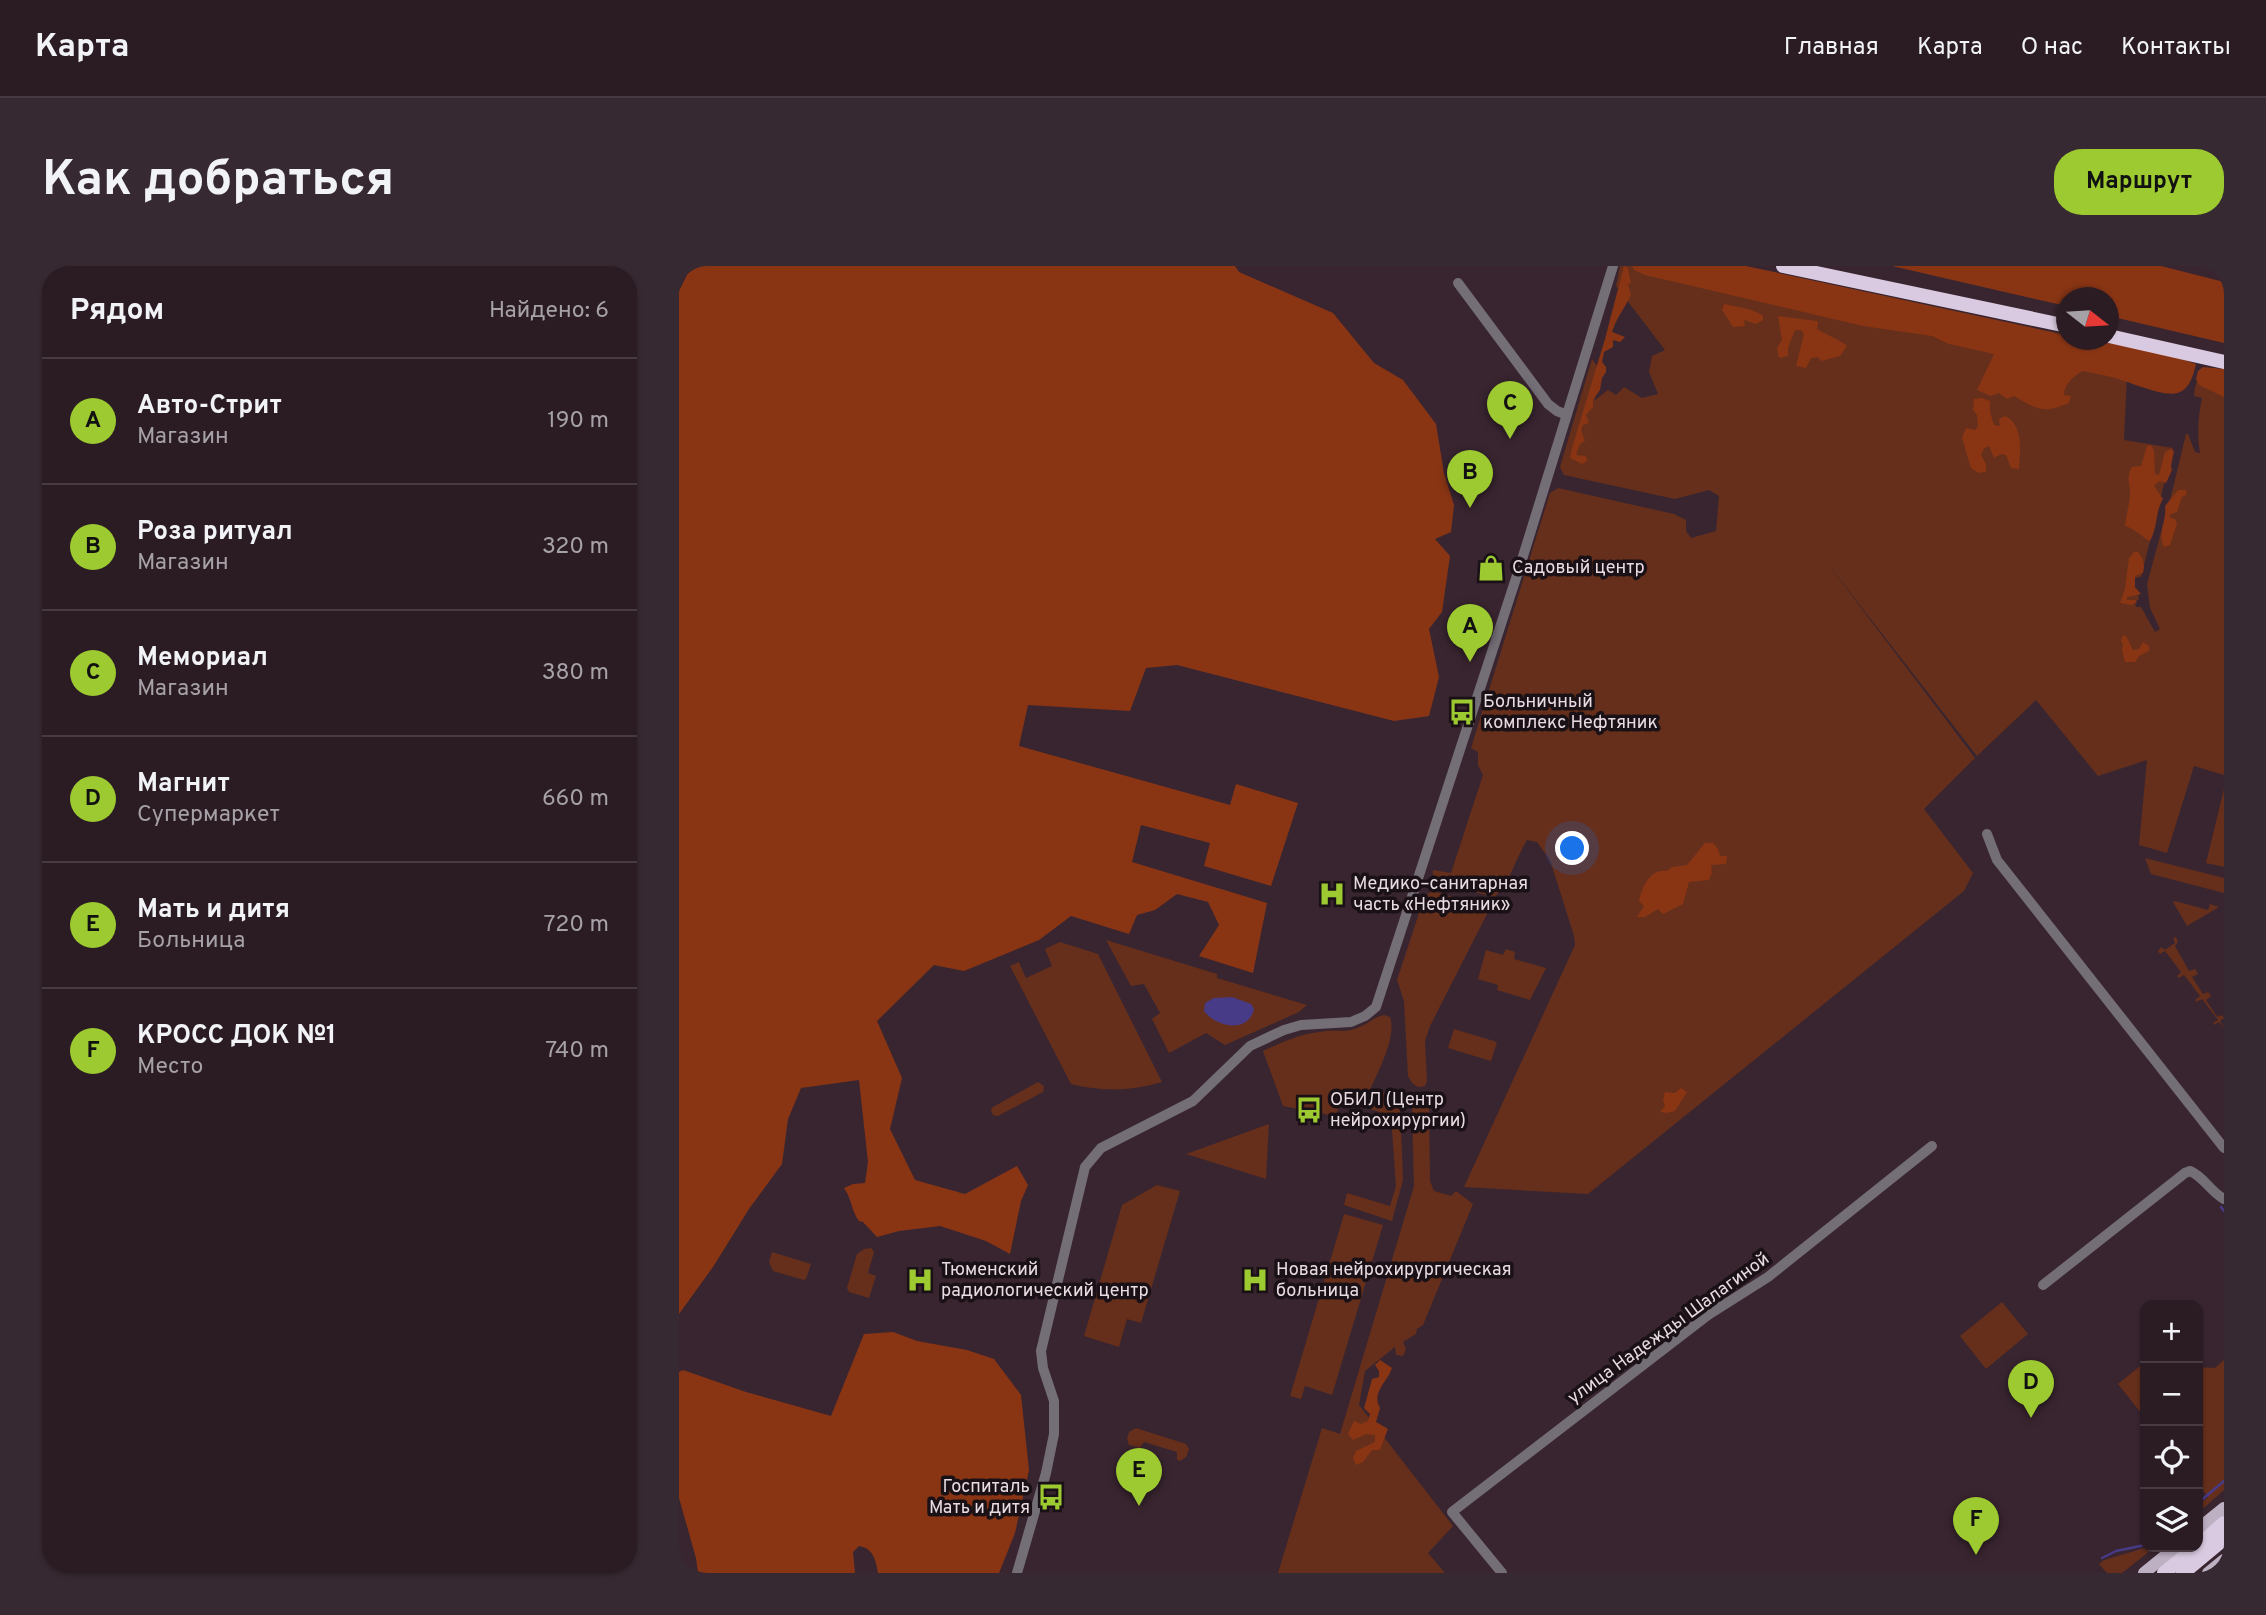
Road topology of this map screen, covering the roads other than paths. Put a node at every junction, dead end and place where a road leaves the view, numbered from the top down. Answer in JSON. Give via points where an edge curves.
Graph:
{"nodes":[{"id":1,"x":1613,"y":266,"type":"edge"},
{"id":2,"x":1783,"y":266,"type":"edge"},
{"id":3,"x":1823,"y":266,"type":"edge"},
{"id":4,"x":1458,"y":283,"type":"dead end"},
{"id":5,"x":2056,"y":315,"type":"edge"},
{"id":6,"x":2056,"y":324,"type":"edge"},
{"id":7,"x":2119,"y":329,"type":"edge"},
{"id":8,"x":2119,"y":338,"type":"edge"},
{"id":9,"x":2224,"y":353,"type":"edge"},
{"id":10,"x":2224,"y":362,"type":"edge"},
{"id":11,"x":1567,"y":415,"type":"junction"},
{"id":12,"x":1987,"y":834,"type":"dead end"},
{"id":13,"x":1932,"y":1146,"type":"dead end"},
{"id":14,"x":2224,"y":1148,"type":"edge"},
{"id":15,"x":2224,"y":1199,"type":"edge"},
{"id":16,"x":2043,"y":1284,"type":"dead end"},
{"id":17,"x":2224,"y":1508,"type":"edge"},
{"id":18,"x":2224,"y":1523,"type":"edge"},
{"id":19,"x":2203,"y":1525,"type":"edge"},
{"id":20,"x":2224,"y":1539,"type":"edge"},
{"id":21,"x":2203,"y":1545,"type":"edge"},
{"id":22,"x":2203,"y":1548,"type":"edge"},
{"id":23,"x":2170,"y":1552,"type":"edge"},
{"id":24,"x":2195,"y":1552,"type":"edge"},
{"id":25,"x":2197,"y":1552,"type":"edge"},
{"id":26,"x":2224,"y":1560,"type":"edge"},
{"id":27,"x":1017,"y":1573,"type":"edge"},
{"id":28,"x":1503,"y":1573,"type":"edge"},
{"id":29,"x":2144,"y":1573,"type":"edge"},
{"id":30,"x":2164,"y":1573,"type":"edge"},
{"id":31,"x":2183,"y":1573,"type":"edge"},
{"id":32,"x":2208,"y":1573,"type":"edge"}],
"edges":[{"from":1,"to":11,"type":"street"},
{"from":2,"to":6,"type":"highway"},
{"from":3,"to":5,"type":"highway"},
{"from":4,"to":11,"type":"street","via":[[1548,404]]},
{"from":7,"to":9,"type":"highway"},
{"from":8,"to":10,"type":"highway"},
{"from":11,"to":27,"type":"street","via":[[1376,1007],[1350,1022],[1284,1030],[1250,1046],[1193,1101],[1101,1148],[1085,1167],[1041,1351],[1054,1401],[1054,1434]]},
{"from":12,"to":14,"type":"street","via":[[1997,860]]},
{"from":13,"to":28,"type":"street","name":"улица Надежды Шалагиной","via":[[1768,1277],[1708,1315],[1452,1512]]},
{"from":15,"to":16,"type":"street","via":[[2196,1173],[2185,1173]]},
{"from":17,"to":19,"type":"main road"},
{"from":18,"to":21,"type":"highway"},
{"from":20,"to":22,"type":"highway"},
{"from":23,"to":29,"type":"main road"},
{"from":24,"to":30,"type":"highway"},
{"from":25,"to":31,"type":"highway"},
{"from":26,"to":32,"type":"main road"}]}
